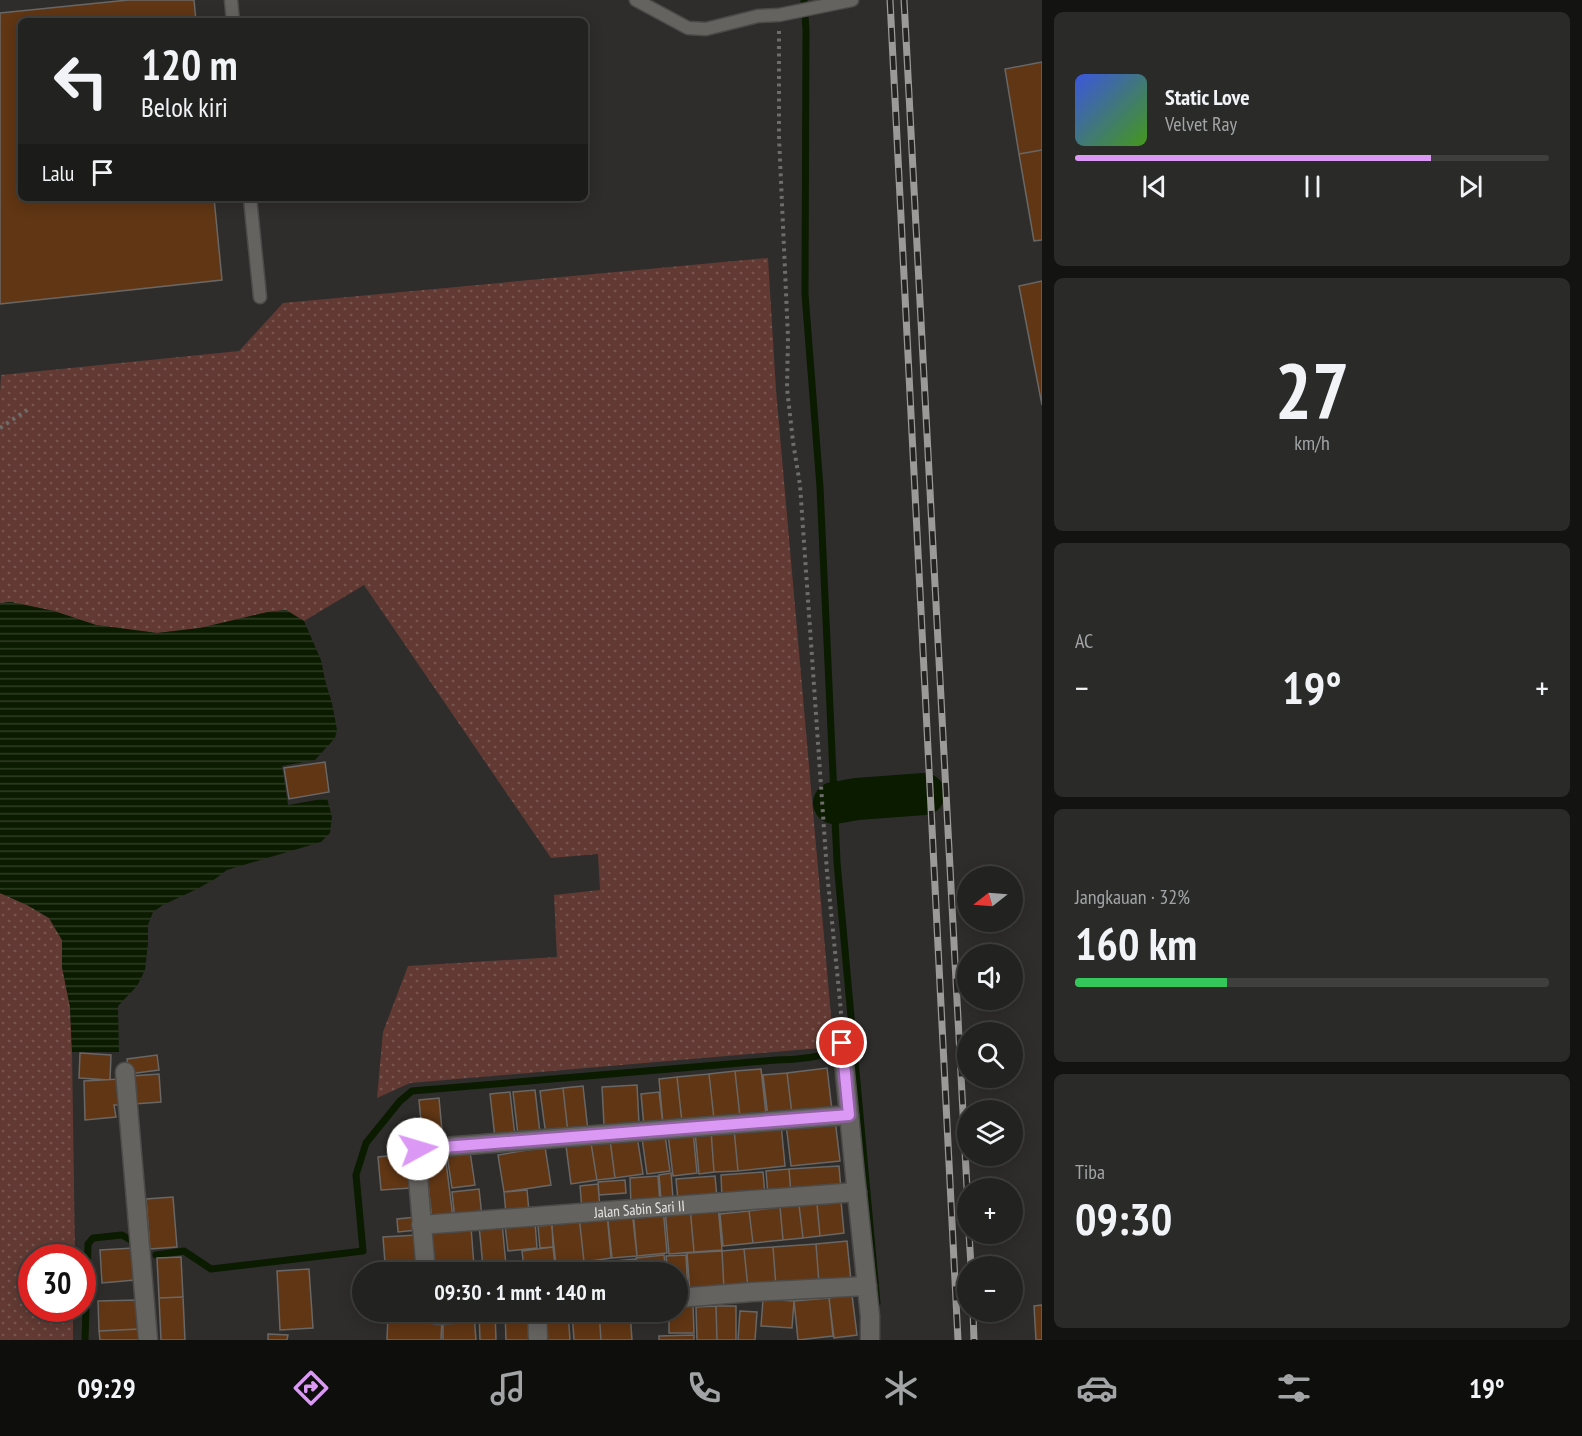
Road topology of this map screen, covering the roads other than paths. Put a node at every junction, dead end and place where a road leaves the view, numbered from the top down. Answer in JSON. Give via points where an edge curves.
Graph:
{"nodes":[{"id":1,"x":231,"y":0,"type":"edge"},
{"id":2,"x":636,"y":0,"type":"edge"},
{"id":3,"x":850,"y":0,"type":"edge"},
{"id":4,"x":233,"y":18,"type":"edge"},
{"id":5,"x":250,"y":201,"type":"edge"},
{"id":6,"x":260,"y":297,"type":"dead end"},
{"id":7,"x":842,"y":1043,"type":"road end"},
{"id":8,"x":125,"y":1072,"type":"dead end"},
{"id":9,"x":849,"y":1115,"type":"junction"},
{"id":10,"x":856,"y":1191,"type":"junction"},
{"id":11,"x":421,"y":1225,"type":"junction"},
{"id":12,"x":425,"y":1262,"type":"edge"},
{"id":13,"x":867,"y":1286,"type":"junction"},
{"id":14,"x":688,"y":1297,"type":"edge"},
{"id":15,"x":537,"y":1322,"type":"edge"},
{"id":16,"x":148,"y":1340,"type":"edge"},
{"id":17,"x":538,"y":1340,"type":"edge"},
{"id":18,"x":870,"y":1340,"type":"edge"}],
"edges":[{"from":1,"to":4,"type":"lane"},
{"from":2,"to":3,"type":"lane","via":[[688,28],[706,29]]},
{"from":5,"to":6,"type":"lane"},
{"from":7,"to":9,"type":"street"},
{"from":8,"to":16,"type":"street"},
{"from":9,"to":10,"type":"street"},
{"from":9,"to":11,"type":"street","via":[[418,1149]]},
{"from":10,"to":11,"type":"street","name":"Jalan Sabin Sari II"},
{"from":10,"to":13,"type":"street"},
{"from":11,"to":12,"type":"street"},
{"from":13,"to":14,"type":"street"},
{"from":13,"to":18,"type":"street"},
{"from":15,"to":17,"type":"street"}]}
